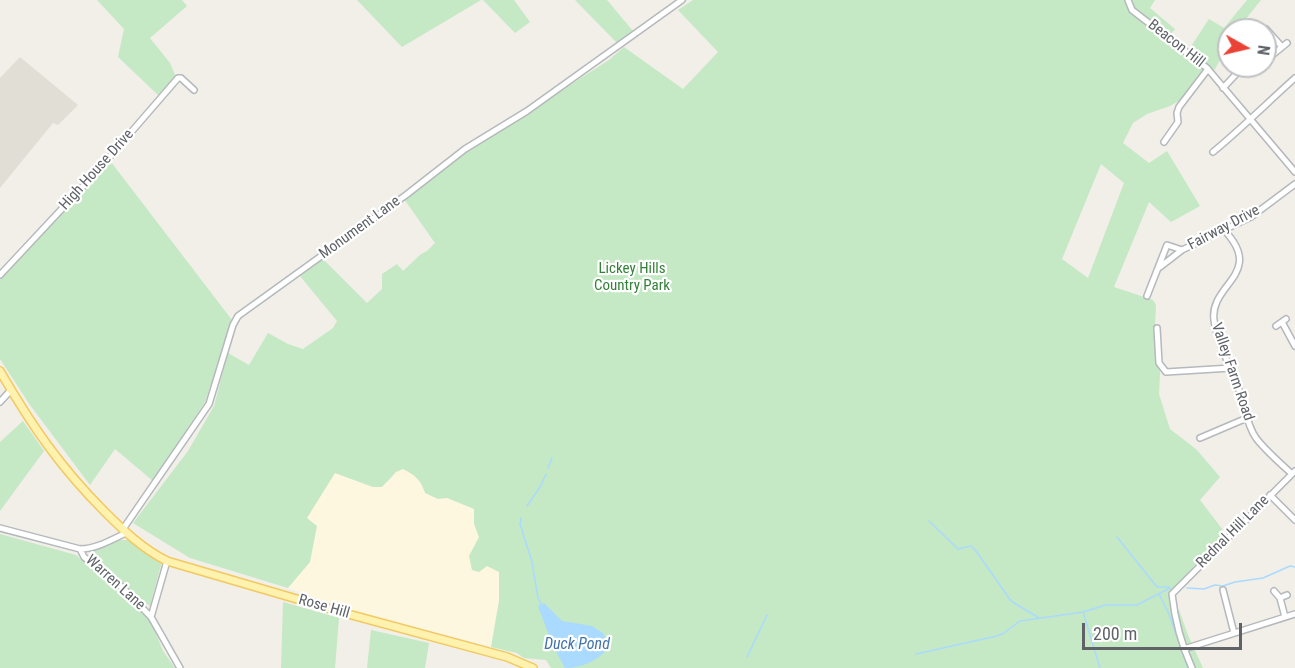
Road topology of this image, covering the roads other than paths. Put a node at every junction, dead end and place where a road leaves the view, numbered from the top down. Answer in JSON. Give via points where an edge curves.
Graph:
{"nodes":[{"id":1,"x":682,"y":0,"type":"edge"},
{"id":2,"x":1128,"y":0,"type":"edge"},
{"id":3,"x":1277,"y":39,"type":"edge"},
{"id":4,"x":1277,"y":51,"type":"edge"},
{"id":5,"x":1208,"y":69,"type":"junction"},
{"id":6,"x":1232,"y":78,"type":"edge"},
{"id":7,"x":1295,"y":78,"type":"edge"},
{"id":8,"x":1223,"y":88,"type":"junction"},
{"id":9,"x":194,"y":90,"type":"dead end"},
{"id":10,"x":1250,"y":121,"type":"junction"},
{"id":11,"x":1164,"y":142,"type":"dead end"},
{"id":12,"x":1213,"y":152,"type":"dead end"},
{"id":13,"x":1294,"y":169,"type":"edge"},
{"id":14,"x":1295,"y":184,"type":"edge"},
{"id":15,"x":1224,"y":230,"type":"junction"},
{"id":16,"x":1182,"y":250,"type":"junction"},
{"id":17,"x":1159,"y":268,"type":"junction"},
{"id":18,"x":0,"y":275,"type":"edge"},
{"id":19,"x":1147,"y":296,"type":"dead end"},
{"id":20,"x":1276,"y":326,"type":"dead end"},
{"id":21,"x":1158,"y":328,"type":"dead end"},
{"id":22,"x":1295,"y":346,"type":"edge"},
{"id":23,"x":1231,"y":369,"type":"junction"},
{"id":24,"x":0,"y":371,"type":"edge"},
{"id":25,"x":11,"y":390,"type":"junction"},
{"id":26,"x":0,"y":402,"type":"edge"},
{"id":27,"x":1247,"y":418,"type":"junction"},
{"id":28,"x":1200,"y":438,"type":"dead end"},
{"id":29,"x":1293,"y":472,"type":"edge"},
{"id":30,"x":1270,"y":495,"type":"junction"},
{"id":31,"x":1295,"y":520,"type":"edge"},
{"id":32,"x":0,"y":528,"type":"edge"},
{"id":33,"x":124,"y":531,"type":"junction"},
{"id":34,"x":80,"y":549,"type":"junction"},
{"id":35,"x":167,"y":561,"type":"junction"},
{"id":36,"x":1223,"y":590,"type":"dead end"},
{"id":37,"x":1274,"y":591,"type":"dead end"},
{"id":38,"x":1287,"y":594,"type":"dead end"},
{"id":39,"x":1280,"y":598,"type":"junction"},
{"id":40,"x":1295,"y":614,"type":"edge"},
{"id":41,"x":151,"y":617,"type":"junction"},
{"id":42,"x":1285,"y":617,"type":"junction"},
{"id":43,"x":1234,"y":633,"type":"junction"},
{"id":44,"x":1184,"y":649,"type":"junction"},
{"id":45,"x":180,"y":668,"type":"edge"},
{"id":46,"x":532,"y":668,"type":"edge"},
{"id":47,"x":1192,"y":668,"type":"edge"}],
"edges":[{"from":1,"to":33,"type":"street","name":"Monument Lane","via":[[527,111],[465,149],[238,316],[209,404]]},
{"from":2,"to":5,"type":"street","name":"Beacon Hill","via":[[1132,10]]},
{"from":3,"to":4,"type":"street","via":[[1284,45]]},
{"from":5,"to":8,"type":"street","name":"Beacon Hill"},
{"from":5,"to":11,"type":"street","via":[[1179,107],[1178,122]]},
{"from":6,"to":8,"type":"street"},
{"from":7,"to":10,"type":"street"},
{"from":8,"to":10,"type":"street","name":"Beacon Hill"},
{"from":9,"to":18,"type":"street","name":"High House Drive","via":[[178,78]]},
{"from":10,"to":12,"type":"street"},
{"from":10,"to":13,"type":"street","name":"Beacon Hill"},
{"from":14,"to":15,"type":"street","name":"Fairway Drive","via":[[1251,217]]},
{"from":15,"to":16,"type":"street","name":"Fairway Drive"},
{"from":15,"to":23,"type":"street","name":"Valley Farm Road","via":[[1236,246],[1238,268],[1216,303],[1213,319]]},
{"from":16,"to":17,"type":"street"},
{"from":16,"to":17,"type":"street","name":"Fairway Drive","via":[[1167,245]]},
{"from":17,"to":19,"type":"street","name":"Fairway Drive"},
{"from":20,"to":22,"type":"street","via":[[1284,321]]},
{"from":21,"to":23,"type":"street","via":[[1159,363],[1166,372]]},
{"from":23,"to":27,"type":"street","name":"Valley Farm Road"},
{"from":24,"to":25,"type":"main road","name":"Rose Hill"},
{"from":25,"to":26,"type":"street"},
{"from":25,"to":33,"type":"main road","name":"Rose Hill","via":[[68,473]]},
{"from":27,"to":28,"type":"street"},
{"from":27,"to":29,"type":"street","name":"Valley Farm Road","via":[[1256,437]]},
{"from":29,"to":30,"type":"street","name":"Rednal Hill Lane"},
{"from":30,"to":31,"type":"street"},
{"from":30,"to":44,"type":"street","name":"Rednal Hill Lane","via":[[1172,594],[1174,619]]},
{"from":32,"to":34,"type":"street"},
{"from":33,"to":34,"type":"street"},
{"from":33,"to":35,"type":"main road","name":"Rose Hill"},
{"from":34,"to":41,"type":"street","name":"Warren Lane","via":[[84,557]]},
{"from":35,"to":41,"type":"street","name":"Warren Lane"},
{"from":35,"to":46,"type":"main road","name":"Rose Hill","via":[[507,657]]},
{"from":36,"to":43,"type":"street"},
{"from":37,"to":39,"type":"street"},
{"from":38,"to":39,"type":"street"},
{"from":39,"to":42,"type":"street"},
{"from":40,"to":42,"type":"street"},
{"from":41,"to":45,"type":"street","name":"Warren Lane"},
{"from":42,"to":43,"type":"street"},
{"from":43,"to":44,"type":"street"},
{"from":44,"to":47,"type":"street"}]}
